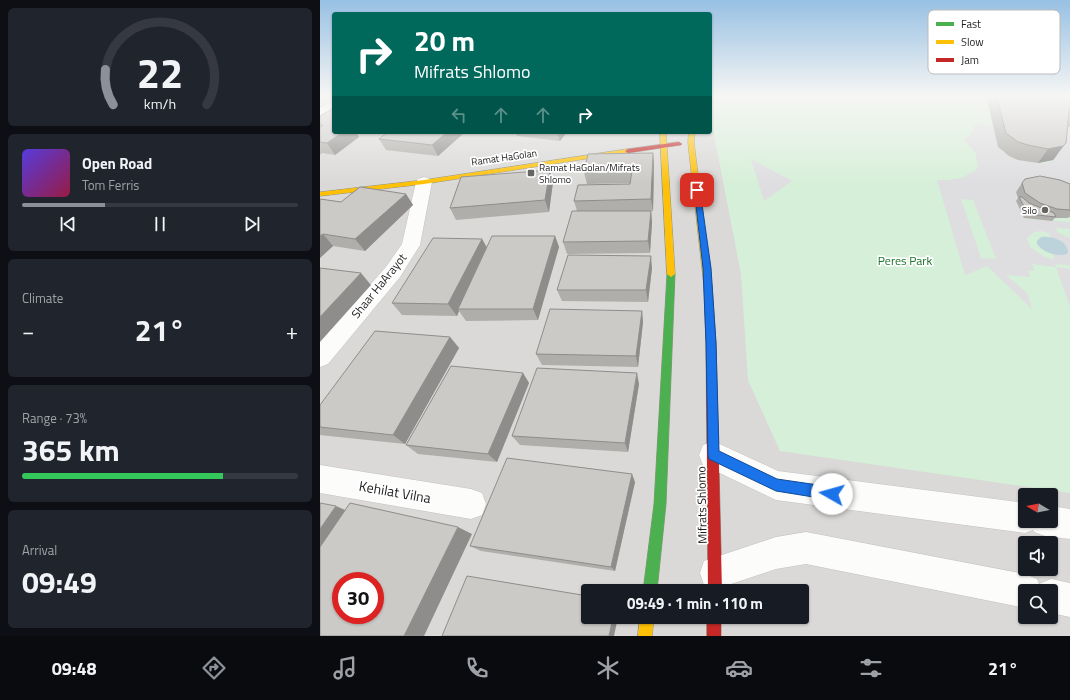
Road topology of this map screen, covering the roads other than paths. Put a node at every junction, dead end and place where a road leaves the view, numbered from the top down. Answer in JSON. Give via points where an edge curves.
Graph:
{"nodes":[{"id":1,"x":663,"y":134,"type":"edge"},
{"id":2,"x":692,"y":134,"type":"edge"},
{"id":3,"x":691,"y":143,"type":"junction"},
{"id":4,"x":665,"y":144,"type":"junction"},
{"id":5,"x":424,"y":182,"type":"junction"},
{"id":6,"x":320,"y":194,"type":"edge"},
{"id":7,"x":320,"y":357,"type":"edge"},
{"id":8,"x":713,"y":455,"type":"junction"},
{"id":9,"x":320,"y":479,"type":"edge"},
{"id":10,"x":471,"y":504,"type":"dead end"},
{"id":11,"x":1018,"y":517,"type":"edge"},
{"id":12,"x":1058,"y":523,"type":"edge"},
{"id":13,"x":1070,"y":524,"type":"edge"},
{"id":14,"x":716,"y":582,"type":"edge"},
{"id":15,"x":651,"y":584,"type":"edge"},
{"id":16,"x":1018,"y":590,"type":"edge"},
{"id":17,"x":1058,"y":597,"type":"edge"},
{"id":18,"x":1070,"y":600,"type":"edge"},
{"id":19,"x":646,"y":624,"type":"edge"},
{"id":20,"x":714,"y":624,"type":"edge"},
{"id":21,"x":645,"y":636,"type":"edge"},
{"id":22,"x":714,"y":636,"type":"edge"}],
"edges":[{"from":1,"to":4,"type":"street"},
{"from":2,"to":3,"type":"street","name":"Mifrats Shlomo"},
{"from":3,"to":4,"type":"street","name":"Ramat HaGolan"},
{"from":3,"to":8,"type":"street","name":"Mifrats Shlomo","via":[[707,268]]},
{"from":4,"to":5,"type":"street","name":"Ramat HaGolan"},
{"from":4,"to":15,"type":"street","via":[[671,268],[660,504]]},
{"from":5,"to":6,"type":"street","name":"Ramat HaGolan"},
{"from":5,"to":7,"type":"street","name":"Shaar HaArayot","via":[[411,245],[393,272]]},
{"from":8,"to":11,"type":"street","via":[[776,485]]},
{"from":8,"to":14,"type":"street","name":"Mifrats Shlomo"},
{"from":9,"to":10,"type":"street","name":"Kehilat Vilna"},
{"from":12,"to":13,"type":"street"},
{"from":14,"to":16,"type":"street","via":[[776,554],[806,548]]},
{"from":17,"to":18,"type":"street"},
{"from":19,"to":21,"type":"street"},
{"from":20,"to":22,"type":"street"}]}
